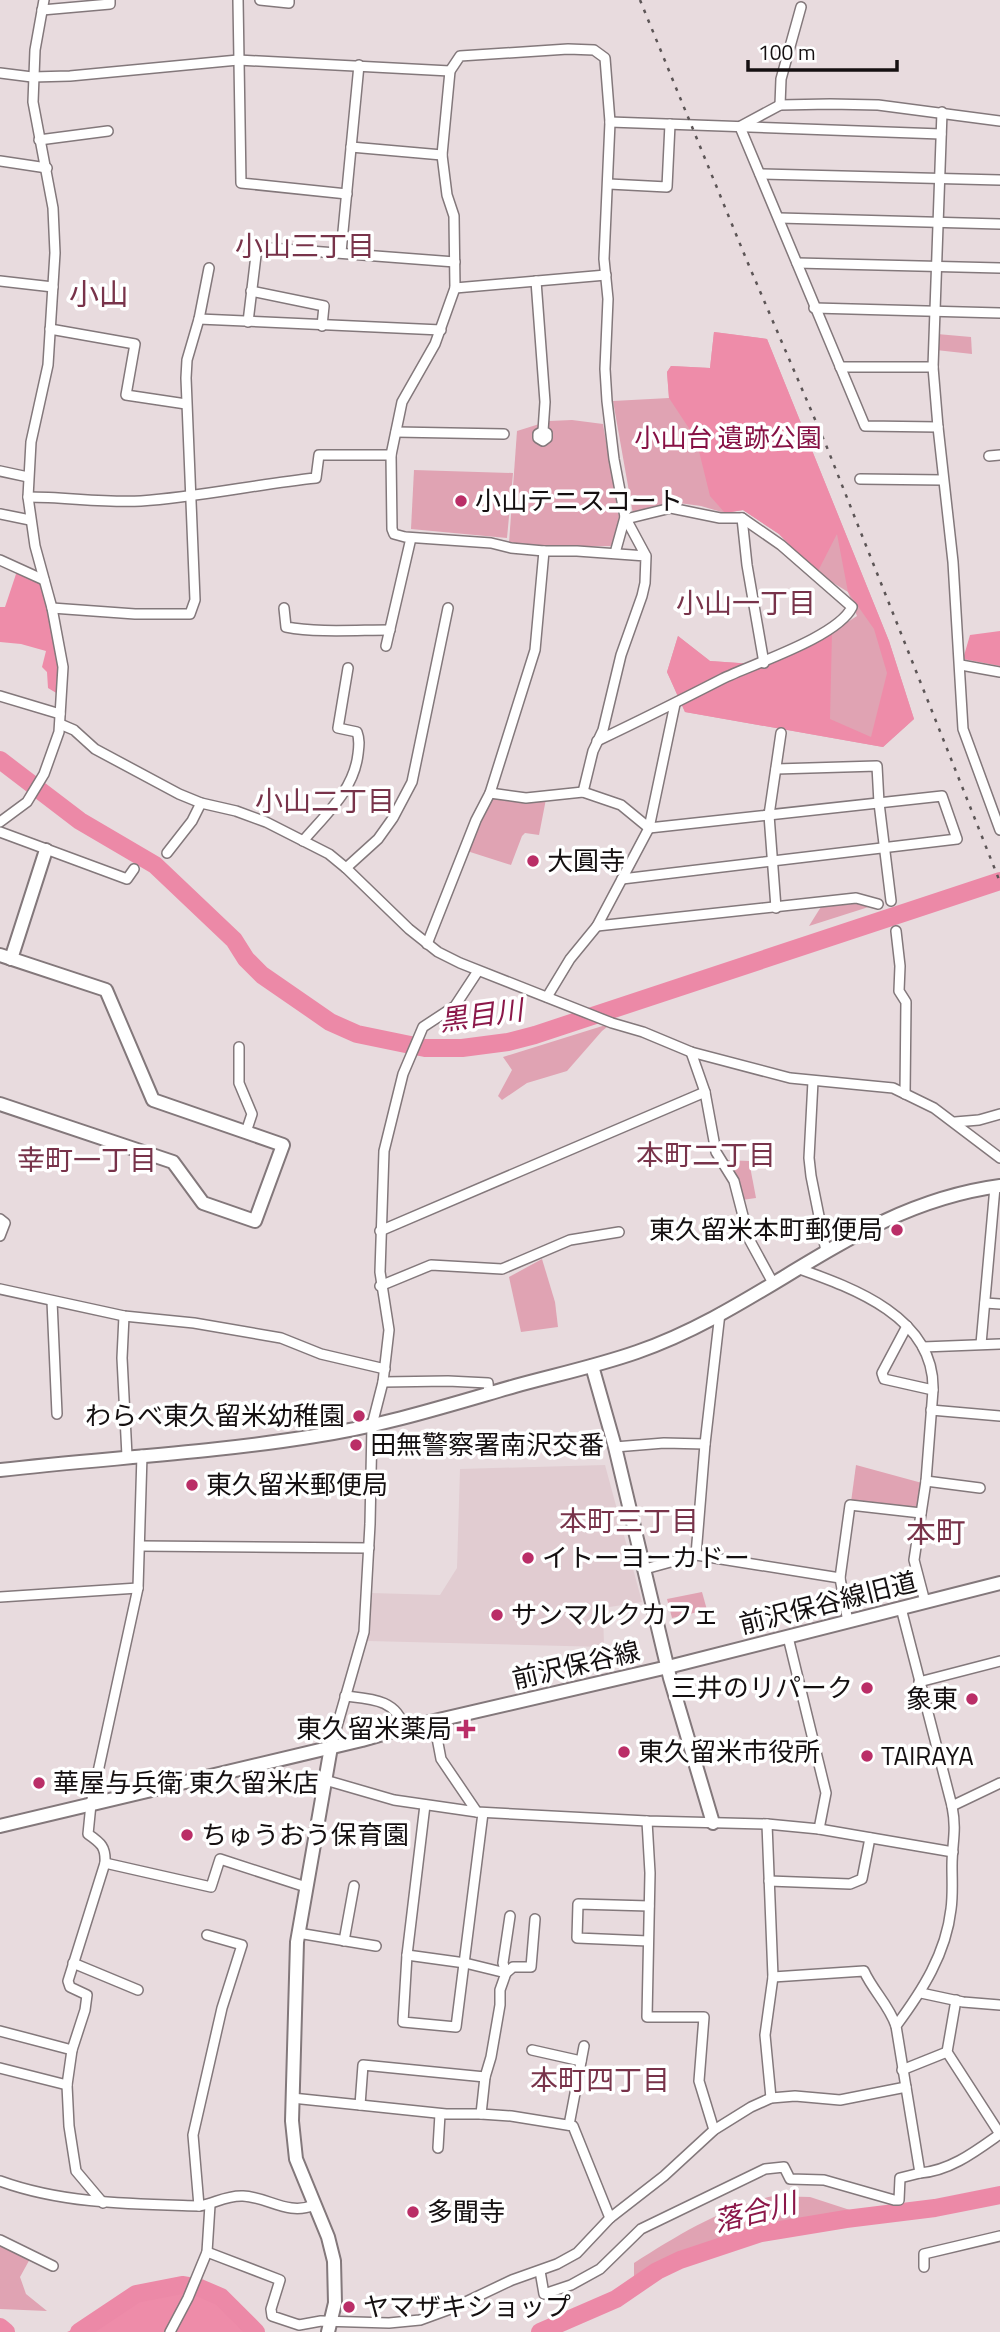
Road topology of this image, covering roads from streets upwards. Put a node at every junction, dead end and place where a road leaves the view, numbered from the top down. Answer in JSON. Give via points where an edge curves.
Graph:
{"nodes":[{"id":1,"x":110,"y":0,"type":"edge"},
{"id":2,"x":237,"y":0,"type":"edge"},
{"id":3,"x":260,"y":0,"type":"edge"},
{"id":4,"x":289,"y":0,"type":"edge"},
{"id":5,"x":43,"y":5,"type":"edge"},
{"id":6,"x":802,"y":7,"type":"dead end"},
{"id":7,"x":238,"y":60,"type":"junction"},
{"id":8,"x":359,"y":65,"type":"junction"},
{"id":9,"x":450,"y":71,"type":"junction"},
{"id":10,"x":0,"y":73,"type":"edge"},
{"id":11,"x":32,"y":77,"type":"junction"},
{"id":12,"x":780,"y":105,"type":"junction"},
{"id":13,"x":942,"y":112,"type":"junction"},
{"id":14,"x":1000,"y":121,"type":"edge"},
{"id":15,"x":610,"y":122,"type":"junction"},
{"id":16,"x":670,"y":124,"type":"junction"},
{"id":17,"x":740,"y":127,"type":"junction"},
{"id":18,"x":108,"y":131,"type":"dead end"},
{"id":19,"x":941,"y":134,"type":"junction"},
{"id":20,"x":40,"y":140,"type":"junction"},
{"id":21,"x":351,"y":147,"type":"junction"},
{"id":22,"x":442,"y":155,"type":"junction"},
{"id":23,"x":0,"y":161,"type":"edge"},
{"id":24,"x":47,"y":168,"type":"junction"},
{"id":25,"x":760,"y":174,"type":"junction"},
{"id":26,"x":940,"y":179,"type":"junction"},
{"id":27,"x":1000,"y":180,"type":"edge"},
{"id":28,"x":609,"y":184,"type":"junction"},
{"id":29,"x":347,"y":194,"type":"junction"},
{"id":30,"x":779,"y":218,"type":"junction"},
{"id":31,"x":938,"y":222,"type":"junction"},
{"id":32,"x":1000,"y":224,"type":"edge"},
{"id":33,"x":341,"y":252,"type":"junction"},
{"id":34,"x":455,"y":262,"type":"junction"},
{"id":35,"x":797,"y":263,"type":"junction"},
{"id":36,"x":937,"y":267,"type":"junction"},
{"id":37,"x":209,"y":268,"type":"dead end"},
{"id":38,"x":1000,"y":268,"type":"edge"},
{"id":39,"x":606,"y":275,"type":"junction"},
{"id":40,"x":0,"y":281,"type":"edge"},
{"id":41,"x":536,"y":281,"type":"junction"},
{"id":42,"x":53,"y":287,"type":"junction"},
{"id":43,"x":455,"y":288,"type":"junction"},
{"id":44,"x":251,"y":292,"type":"junction"},
{"id":45,"x":814,"y":309,"type":"junction"},
{"id":46,"x":935,"y":311,"type":"junction"},
{"id":47,"x":1000,"y":313,"type":"edge"},
{"id":48,"x":199,"y":319,"type":"junction"},
{"id":49,"x":248,"y":322,"type":"junction"},
{"id":50,"x":322,"y":326,"type":"junction"},
{"id":51,"x":50,"y":329,"type":"junction"},
{"id":52,"x":441,"y":330,"type":"junction"},
{"id":53,"x":839,"y":367,"type":"junction"},
{"id":54,"x":933,"y":367,"type":"junction"},
{"id":55,"x":187,"y":404,"type":"junction"},
{"id":56,"x":938,"y":427,"type":"junction"},
{"id":57,"x":543,"y":431,"type":"dead end"},
{"id":58,"x":396,"y":432,"type":"junction"},
{"id":59,"x":504,"y":434,"type":"dead end"},
{"id":60,"x":391,"y":455,"type":"junction"},
{"id":61,"x":1000,"y":455,"type":"edge"},
{"id":62,"x":989,"y":456,"type":"dead end"},
{"id":63,"x":0,"y":471,"type":"edge"},
{"id":64,"x":28,"y":477,"type":"junction"},
{"id":65,"x":860,"y":480,"type":"dead end"},
{"id":66,"x":943,"y":480,"type":"junction"},
{"id":67,"x":190,"y":494,"type":"junction"},
{"id":68,"x":28,"y":497,"type":"junction"},
{"id":69,"x":0,"y":514,"type":"edge"},
{"id":70,"x":625,"y":518,"type":"junction"},
{"id":71,"x":742,"y":518,"type":"junction"},
{"id":72,"x":30,"y":520,"type":"junction"},
{"id":73,"x":411,"y":538,"type":"junction"},
{"id":74,"x":544,"y":551,"type":"junction"},
{"id":75,"x":615,"y":553,"type":"junction"},
{"id":76,"x":646,"y":556,"type":"junction"},
{"id":77,"x":0,"y":560,"type":"edge"},
{"id":78,"x":44,"y":580,"type":"junction"},
{"id":79,"x":51,"y":608,"type":"junction"},
{"id":80,"x":284,"y":608,"type":"dead end"},
{"id":81,"x":448,"y":608,"type":"dead end"},
{"id":82,"x":390,"y":631,"type":"junction"},
{"id":83,"x":386,"y":646,"type":"dead end"},
{"id":84,"x":764,"y":663,"type":"junction"},
{"id":85,"x":961,"y":665,"type":"junction"},
{"id":86,"x":348,"y":668,"type":"dead end"},
{"id":87,"x":1000,"y":672,"type":"edge"},
{"id":88,"x":0,"y":696,"type":"edge"},
{"id":89,"x":675,"y":704,"type":"junction"},
{"id":90,"x":60,"y":719,"type":"junction"},
{"id":91,"x":781,"y":733,"type":"dead end"},
{"id":92,"x":597,"y":741,"type":"junction"},
{"id":93,"x":775,"y":769,"type":"junction"},
{"id":94,"x":583,"y":792,"type":"junction"},
{"id":95,"x":489,"y":793,"type":"junction"},
{"id":96,"x":201,"y":803,"type":"junction"},
{"id":97,"x":879,"y":803,"type":"junction"},
{"id":98,"x":769,"y":815,"type":"junction"},
{"id":99,"x":0,"y":822,"type":"edge"},
{"id":100,"x":649,"y":828,"type":"junction"},
{"id":101,"x":1000,"y":830,"type":"edge"},
{"id":102,"x":0,"y":832,"type":"edge"},
{"id":103,"x":303,"y":841,"type":"junction"},
{"id":104,"x":885,"y":849,"type":"junction"},
{"id":105,"x":46,"y":850,"type":"junction"},
{"id":106,"x":167,"y":853,"type":"dead end"},
{"id":107,"x":772,"y":862,"type":"junction"},
{"id":108,"x":346,"y":868,"type":"junction"},
{"id":109,"x":134,"y":869,"type":"dead end"},
{"id":110,"x":622,"y":879,"type":"junction"},
{"id":111,"x":891,"y":901,"type":"dead end"},
{"id":112,"x":878,"y":904,"type":"dead end"},
{"id":113,"x":776,"y":908,"type":"junction"},
{"id":114,"x":597,"y":926,"type":"junction"},
{"id":115,"x":896,"y":931,"type":"dead end"},
{"id":116,"x":427,"y":944,"type":"junction"},
{"id":117,"x":6,"y":957,"type":"edge"},
{"id":118,"x":478,"y":971,"type":"junction"},
{"id":119,"x":547,"y":997,"type":"junction"},
{"id":120,"x":239,"y":1047,"type":"dead end"},
{"id":121,"x":691,"y":1052,"type":"junction"},
{"id":122,"x":813,"y":1081,"type":"junction"},
{"id":123,"x":705,"y":1092,"type":"junction"},
{"id":124,"x":905,"y":1094,"type":"junction"},
{"id":125,"x":0,"y":1104,"type":"edge"},
{"id":126,"x":1000,"y":1114,"type":"edge"},
{"id":127,"x":955,"y":1122,"type":"junction"},
{"id":128,"x":246,"y":1132,"type":"junction"},
{"id":129,"x":1000,"y":1158,"type":"edge"},
{"id":130,"x":998,"y":1187,"type":"edge"},
{"id":131,"x":0,"y":1219,"type":"edge"},
{"id":132,"x":380,"y":1231,"type":"junction"},
{"id":133,"x":619,"y":1232,"type":"dead end"},
{"id":134,"x":0,"y":1236,"type":"edge"},
{"id":135,"x":826,"y":1251,"type":"junction"},
{"id":136,"x":797,"y":1268,"type":"junction"},
{"id":137,"x":773,"y":1283,"type":"junction"},
{"id":138,"x":380,"y":1286,"type":"junction"},
{"id":139,"x":0,"y":1289,"type":"edge"},
{"id":140,"x":52,"y":1301,"type":"junction"},
{"id":141,"x":985,"y":1303,"type":"junction"},
{"id":142,"x":1000,"y":1304,"type":"edge"},
{"id":143,"x":720,"y":1313,"type":"junction"},
{"id":144,"x":124,"y":1317,"type":"junction"},
{"id":145,"x":907,"y":1325,"type":"junction"},
{"id":146,"x":981,"y":1344,"type":"junction"},
{"id":147,"x":1000,"y":1344,"type":"edge"},
{"id":148,"x":923,"y":1347,"type":"junction"},
{"id":149,"x":592,"y":1366,"type":"junction"},
{"id":150,"x":385,"y":1368,"type":"junction"},
{"id":151,"x":383,"y":1382,"type":"junction"},
{"id":152,"x":933,"y":1390,"type":"junction"},
{"id":153,"x":489,"y":1394,"type":"junction"},
{"id":154,"x":931,"y":1410,"type":"junction"},
{"id":155,"x":57,"y":1414,"type":"dead end"},
{"id":156,"x":1000,"y":1416,"type":"edge"},
{"id":157,"x":372,"y":1425,"type":"junction"},
{"id":158,"x":705,"y":1444,"type":"junction"},
{"id":159,"x":615,"y":1447,"type":"junction"},
{"id":160,"x":142,"y":1455,"type":"junction"},
{"id":161,"x":127,"y":1456,"type":"junction"},
{"id":162,"x":0,"y":1470,"type":"edge"},
{"id":163,"x":926,"y":1481,"type":"junction"},
{"id":164,"x":980,"y":1488,"type":"dead end"},
{"id":165,"x":921,"y":1513,"type":"junction"},
{"id":166,"x":140,"y":1546,"type":"junction"},
{"id":167,"x":369,"y":1549,"type":"junction"},
{"id":168,"x":696,"y":1555,"type":"junction"},
{"id":169,"x":645,"y":1569,"type":"junction"},
{"id":170,"x":840,"y":1578,"type":"junction"},
{"id":171,"x":1000,"y":1583,"type":"edge"},
{"id":172,"x":138,"y":1588,"type":"junction"},
{"id":173,"x":0,"y":1597,"type":"edge"},
{"id":174,"x":925,"y":1602,"type":"junction"},
{"id":175,"x":901,"y":1608,"type":"junction"},
{"id":176,"x":848,"y":1622,"type":"junction"},
{"id":177,"x":788,"y":1637,"type":"junction"},
{"id":178,"x":1000,"y":1661,"type":"edge"},
{"id":179,"x":668,"y":1667,"type":"junction"},
{"id":180,"x":919,"y":1682,"type":"junction"},
{"id":181,"x":345,"y":1696,"type":"junction"},
{"id":182,"x":434,"y":1722,"type":"junction"},
{"id":183,"x":404,"y":1728,"type":"junction"},
{"id":184,"x":331,"y":1747,"type":"junction"},
{"id":185,"x":325,"y":1780,"type":"junction"},
{"id":186,"x":1000,"y":1783,"type":"edge"},
{"id":187,"x":90,"y":1804,"type":"junction"},
{"id":188,"x":425,"y":1805,"type":"junction"},
{"id":189,"x":952,"y":1807,"type":"junction"},
{"id":190,"x":480,"y":1812,"type":"junction"},
{"id":191,"x":647,"y":1821,"type":"junction"},
{"id":192,"x":713,"y":1823,"type":"junction"},
{"id":193,"x":767,"y":1824,"type":"junction"},
{"id":194,"x":0,"y":1826,"type":"edge"},
{"id":195,"x":819,"y":1829,"type":"junction"},
{"id":196,"x":870,"y":1838,"type":"junction"},
{"id":197,"x":953,"y":1852,"type":"junction"},
{"id":198,"x":105,"y":1863,"type":"junction"},
{"id":199,"x":769,"y":1881,"type":"junction"},
{"id":200,"x":354,"y":1885,"type":"dead end"},
{"id":201,"x":306,"y":1887,"type":"junction"},
{"id":202,"x":649,"y":1906,"type":"junction"},
{"id":203,"x":510,"y":1916,"type":"dead end"},
{"id":204,"x":535,"y":1919,"type":"dead end"},
{"id":205,"x":298,"y":1933,"type":"junction"},
{"id":206,"x":207,"y":1935,"type":"dead end"},
{"id":207,"x":344,"y":1941,"type":"junction"},
{"id":208,"x":648,"y":1941,"type":"junction"},
{"id":209,"x":376,"y":1946,"type":"dead end"},
{"id":210,"x":407,"y":1955,"type":"junction"},
{"id":211,"x":73,"y":1963,"type":"junction"},
{"id":212,"x":465,"y":1963,"type":"junction"},
{"id":213,"x":506,"y":1973,"type":"junction"},
{"id":214,"x":773,"y":1977,"type":"junction"},
{"id":215,"x":138,"y":1990,"type":"dead end"},
{"id":216,"x":921,"y":1993,"type":"junction"},
{"id":217,"x":956,"y":2000,"type":"junction"},
{"id":218,"x":1000,"y":2005,"type":"edge"},
{"id":219,"x":896,"y":2026,"type":"junction"},
{"id":220,"x":0,"y":2031,"type":"edge"},
{"id":221,"x":584,"y":2046,"type":"dead end"},
{"id":222,"x":72,"y":2050,"type":"junction"},
{"id":223,"x":532,"y":2050,"type":"dead end"},
{"id":224,"x":947,"y":2052,"type":"junction"},
{"id":225,"x":581,"y":2061,"type":"junction"},
{"id":226,"x":0,"y":2068,"type":"edge"},
{"id":227,"x":902,"y":2070,"type":"junction"},
{"id":228,"x":485,"y":2077,"type":"junction"},
{"id":229,"x":67,"y":2085,"type":"junction"},
{"id":230,"x":906,"y":2087,"type":"junction"},
{"id":231,"x":292,"y":2098,"type":"junction"},
{"id":232,"x":771,"y":2098,"type":"junction"},
{"id":233,"x":360,"y":2105,"type":"junction"},
{"id":234,"x":440,"y":2114,"type":"junction"},
{"id":235,"x":481,"y":2114,"type":"junction"},
{"id":236,"x":569,"y":2125,"type":"junction"},
{"id":237,"x":714,"y":2130,"type":"junction"},
{"id":238,"x":1000,"y":2134,"type":"edge"},
{"id":239,"x":438,"y":2148,"type":"dead end"},
{"id":240,"x":920,"y":2173,"type":"junction"},
{"id":241,"x":0,"y":2181,"type":"edge"},
{"id":242,"x":103,"y":2203,"type":"junction"},
{"id":243,"x":210,"y":2205,"type":"junction"},
{"id":244,"x":314,"y":2205,"type":"junction"},
{"id":245,"x":199,"y":2206,"type":"junction"},
{"id":246,"x":610,"y":2218,"type":"junction"},
{"id":247,"x":1000,"y":2236,"type":"edge"},
{"id":248,"x":0,"y":2240,"type":"edge"},
{"id":249,"x":207,"y":2252,"type":"junction"},
{"id":250,"x":54,"y":2266,"type":"dead end"},
{"id":251,"x":924,"y":2267,"type":"dead end"},
{"id":252,"x":540,"y":2271,"type":"junction"},
{"id":253,"x":330,"y":2327,"type":"edge"},
{"id":254,"x":170,"y":2332,"type":"edge"}],
"edges":[{"from":1,"to":5,"type":"street","via":[[110,4]]},
{"from":2,"to":7,"type":"street"},
{"from":3,"to":4,"type":"street"},
{"from":5,"to":11,"type":"street"},
{"from":6,"to":12,"type":"street","via":[[781,79]]},
{"from":7,"to":8,"type":"street"},
{"from":7,"to":11,"type":"street"},
{"from":7,"to":29,"type":"street","via":[[241,183]]},
{"from":8,"to":9,"type":"street"},
{"from":8,"to":21,"type":"street"},
{"from":9,"to":15,"type":"street","via":[[460,56],[594,50],[605,58]]},
{"from":9,"to":22,"type":"street"},
{"from":10,"to":11,"type":"street"},
{"from":11,"to":20,"type":"street"},
{"from":12,"to":13,"type":"street","via":[[878,105]]},
{"from":12,"to":17,"type":"street"},
{"from":13,"to":14,"type":"street"},
{"from":13,"to":19,"type":"street"},
{"from":15,"to":16,"type":"street"},
{"from":15,"to":28,"type":"street"},
{"from":16,"to":17,"type":"street"},
{"from":16,"to":28,"type":"street","via":[[667,187]]},
{"from":17,"to":19,"type":"street"},
{"from":17,"to":25,"type":"street"},
{"from":18,"to":20,"type":"street"},
{"from":19,"to":26,"type":"street"},
{"from":20,"to":24,"type":"street"},
{"from":21,"to":22,"type":"street"},
{"from":21,"to":29,"type":"street"},
{"from":22,"to":34,"type":"street","via":[[454,216]]},
{"from":23,"to":24,"type":"street"},
{"from":24,"to":42,"type":"street","via":[[55,229]]},
{"from":25,"to":26,"type":"street"},
{"from":25,"to":30,"type":"street"},
{"from":26,"to":27,"type":"street"},
{"from":26,"to":31,"type":"street"},
{"from":28,"to":39,"type":"street"},
{"from":29,"to":33,"type":"street"},
{"from":30,"to":31,"type":"street"},
{"from":30,"to":35,"type":"street"},
{"from":31,"to":32,"type":"street"},
{"from":31,"to":36,"type":"street"},
{"from":33,"to":34,"type":"street"},
{"from":33,"to":44,"type":"street","via":[[257,247]]},
{"from":34,"to":43,"type":"street"},
{"from":35,"to":36,"type":"street"},
{"from":35,"to":45,"type":"street"},
{"from":36,"to":38,"type":"street"},
{"from":36,"to":46,"type":"street"},
{"from":37,"to":48,"type":"street"},
{"from":39,"to":41,"type":"street"},
{"from":39,"to":70,"type":"street","via":[[607,401]]},
{"from":40,"to":42,"type":"street"},
{"from":41,"to":43,"type":"street"},
{"from":41,"to":57,"type":"street"},
{"from":42,"to":51,"type":"street"},
{"from":43,"to":52,"type":"street"},
{"from":44,"to":49,"type":"street"},
{"from":44,"to":50,"type":"street","via":[[324,306]]},
{"from":45,"to":46,"type":"street"},
{"from":45,"to":53,"type":"street"},
{"from":46,"to":47,"type":"street"},
{"from":46,"to":54,"type":"street"},
{"from":48,"to":49,"type":"street"},
{"from":48,"to":55,"type":"street","via":[[187,360]]},
{"from":49,"to":50,"type":"street"},
{"from":50,"to":52,"type":"street"},
{"from":51,"to":55,"type":"street","via":[[135,344],[126,395]]},
{"from":51,"to":64,"type":"street"},
{"from":52,"to":58,"type":"street","via":[[402,402]]},
{"from":53,"to":54,"type":"street"},
{"from":53,"to":56,"type":"street","via":[[865,426]]},
{"from":54,"to":56,"type":"street"},
{"from":55,"to":67,"type":"street"},
{"from":56,"to":66,"type":"street"},
{"from":58,"to":59,"type":"street"},
{"from":58,"to":60,"type":"street"},
{"from":60,"to":67,"type":"street","via":[[319,454],[316,478]]},
{"from":60,"to":73,"type":"street","via":[[392,529]]},
{"from":61,"to":62,"type":"street"},
{"from":63,"to":64,"type":"street"},
{"from":64,"to":68,"type":"street"},
{"from":65,"to":66,"type":"street"},
{"from":66,"to":85,"type":"street"},
{"from":67,"to":68,"type":"street","via":[[128,501]]},
{"from":67,"to":79,"type":"street","via":[[195,600],[190,614]]},
{"from":68,"to":72,"type":"street"},
{"from":69,"to":72,"type":"street"},
{"from":70,"to":71,"type":"street","via":[[671,508]]},
{"from":70,"to":75,"type":"street"},
{"from":70,"to":76,"type":"street"},
{"from":71,"to":84,"type":"street"},
{"from":71,"to":84,"type":"street","via":[[781,545],[852,607],[837,624]]},
{"from":72,"to":78,"type":"street"},
{"from":73,"to":74,"type":"street"},
{"from":73,"to":82,"type":"street"},
{"from":74,"to":75,"type":"street"},
{"from":74,"to":95,"type":"street","via":[[535,650]]},
{"from":75,"to":76,"type":"street"},
{"from":76,"to":92,"type":"street","via":[[643,589]]},
{"from":77,"to":78,"type":"street"},
{"from":78,"to":79,"type":"street"},
{"from":79,"to":90,"type":"street","via":[[63,667]]},
{"from":80,"to":82,"type":"street","via":[[286,627]]},
{"from":81,"to":108,"type":"street","via":[[412,782],[378,839]]},
{"from":82,"to":83,"type":"street"},
{"from":84,"to":89,"type":"street"},
{"from":85,"to":87,"type":"street"},
{"from":85,"to":101,"type":"street","via":[[964,736]]},
{"from":86,"to":103,"type":"street","via":[[338,728],[357,732],[356,769],[343,795]]},
{"from":88,"to":90,"type":"street"},
{"from":89,"to":92,"type":"street"},
{"from":89,"to":100,"type":"street"},
{"from":90,"to":96,"type":"street","via":[[95,749]]},
{"from":90,"to":99,"type":"street","via":[[43,777],[27,802]]},
{"from":91,"to":93,"type":"street"},
{"from":92,"to":94,"type":"street"},
{"from":93,"to":97,"type":"street","via":[[877,766]]},
{"from":93,"to":98,"type":"street"},
{"from":94,"to":95,"type":"street","via":[[526,798]]},
{"from":94,"to":100,"type":"street","via":[[621,805]]},
{"from":95,"to":116,"type":"street"},
{"from":96,"to":103,"type":"street","via":[[250,815]]},
{"from":96,"to":106,"type":"street"},
{"from":97,"to":98,"type":"street"},
{"from":97,"to":104,"type":"street"},
{"from":97,"to":104,"type":"street","via":[[942,796],[957,839]]},
{"from":98,"to":100,"type":"street"},
{"from":98,"to":107,"type":"street"},
{"from":100,"to":110,"type":"street"},
{"from":102,"to":105,"type":"street"},
{"from":103,"to":108,"type":"street"},
{"from":104,"to":107,"type":"street"},
{"from":104,"to":111,"type":"street"},
{"from":105,"to":109,"type":"street","via":[[127,879]]},
{"from":105,"to":117,"type":"street"},
{"from":107,"to":110,"type":"street"},
{"from":107,"to":113,"type":"street"},
{"from":108,"to":116,"type":"street"},
{"from":110,"to":114,"type":"street"},
{"from":112,"to":113,"type":"street","via":[[856,898]]},
{"from":113,"to":114,"type":"street"},
{"from":114,"to":119,"type":"street"},
{"from":115,"to":124,"type":"street","via":[[899,991],[906,1002]]},
{"from":116,"to":118,"type":"street"},
{"from":117,"to":128,"type":"street","via":[[106,990],[153,1100]]},
{"from":118,"to":119,"type":"street"},
{"from":118,"to":132,"type":"street","via":[[455,1006],[423,1027],[409,1060],[384,1151]]},
{"from":119,"to":121,"type":"street"},
{"from":120,"to":128,"type":"street","via":[[239,1083],[252,1114]]},
{"from":121,"to":122,"type":"street"},
{"from":121,"to":123,"type":"street"},
{"from":122,"to":124,"type":"street","via":[[893,1088]]},
{"from":122,"to":135,"type":"street","via":[[809,1158]]},
{"from":123,"to":132,"type":"street"},
{"from":123,"to":137,"type":"street","via":[[716,1152],[734,1181],[749,1239]]},
{"from":124,"to":127,"type":"street"},
{"from":125,"to":128,"type":"street","via":[[173,1162],[203,1203],[255,1221],[283,1145]]},
{"from":126,"to":127,"type":"street"},
{"from":127,"to":129,"type":"street"},
{"from":130,"to":135,"type":"street","via":[[914,1207]]},
{"from":130,"to":141,"type":"street"},
{"from":131,"to":134,"type":"street","via":[[5,1223]]},
{"from":132,"to":138,"type":"street"},
{"from":133,"to":138,"type":"street","via":[[570,1240],[502,1269],[430,1265]]},
{"from":135,"to":136,"type":"street"},
{"from":136,"to":137,"type":"street"},
{"from":136,"to":145,"type":"street","via":[[886,1307]]},
{"from":137,"to":143,"type":"street"},
{"from":138,"to":150,"type":"street","via":[[389,1331]]},
{"from":139,"to":140,"type":"street"},
{"from":140,"to":144,"type":"street"},
{"from":140,"to":155,"type":"street"},
{"from":141,"to":142,"type":"street"},
{"from":141,"to":146,"type":"street"},
{"from":143,"to":149,"type":"street","via":[[639,1352]]},
{"from":143,"to":158,"type":"street"},
{"from":144,"to":150,"type":"street","via":[[281,1338],[321,1354]]},
{"from":144,"to":161,"type":"street"},
{"from":145,"to":148,"type":"street"},
{"from":145,"to":152,"type":"street","via":[[882,1373],[884,1379]]},
{"from":146,"to":147,"type":"street"},
{"from":146,"to":148,"type":"street"},
{"from":148,"to":152,"type":"street"},
{"from":149,"to":153,"type":"street"},
{"from":149,"to":159,"type":"street","name":"前沢保谷線"},
{"from":150,"to":151,"type":"street"},
{"from":151,"to":153,"type":"street","via":[[488,1383]]},
{"from":151,"to":157,"type":"street"},
{"from":152,"to":154,"type":"street"},
{"from":153,"to":157,"type":"street"},
{"from":154,"to":156,"type":"street"},
{"from":154,"to":163,"type":"street"},
{"from":157,"to":160,"type":"street","via":[[314,1437]]},
{"from":157,"to":167,"type":"street"},
{"from":158,"to":159,"type":"street"},
{"from":158,"to":168,"type":"street"},
{"from":159,"to":169,"type":"street","name":"前沢保谷線"},
{"from":160,"to":161,"type":"street"},
{"from":160,"to":166,"type":"street"},
{"from":161,"to":162,"type":"street"},
{"from":163,"to":164,"type":"street"},
{"from":163,"to":165,"type":"street"},
{"from":165,"to":170,"type":"street","via":[[850,1505]]},
{"from":165,"to":174,"type":"street","via":[[914,1560]]},
{"from":166,"to":167,"type":"street"},
{"from":166,"to":172,"type":"street"},
{"from":167,"to":181,"type":"street","via":[[363,1642]]},
{"from":168,"to":169,"type":"street"},
{"from":168,"to":170,"type":"street"},
{"from":169,"to":179,"type":"street","name":"前沢保谷線"},
{"from":170,"to":176,"type":"street"},
{"from":171,"to":174,"type":"street","name":"前沢保谷線旧道"},
{"from":172,"to":173,"type":"street"},
{"from":172,"to":187,"type":"street"},
{"from":174,"to":175,"type":"street","name":"前沢保谷線旧道"},
{"from":175,"to":176,"type":"street","name":"前沢保谷線旧道"},
{"from":175,"to":180,"type":"street"},
{"from":176,"to":177,"type":"street","name":"前沢保谷線旧道"},
{"from":177,"to":179,"type":"street","name":"前沢保谷線旧道"},
{"from":177,"to":195,"type":"street","via":[[826,1793]]},
{"from":178,"to":180,"type":"street"},
{"from":179,"to":182,"type":"street","name":"前沢保谷線"},
{"from":179,"to":192,"type":"street"},
{"from":180,"to":189,"type":"street"},
{"from":181,"to":183,"type":"street","via":[[385,1702]]},
{"from":181,"to":184,"type":"street"},
{"from":182,"to":183,"type":"street","name":"前沢保谷線"},
{"from":182,"to":190,"type":"street","via":[[441,1759]]},
{"from":183,"to":184,"type":"street","name":"前沢保谷線"},
{"from":184,"to":185,"type":"street"},
{"from":184,"to":187,"type":"street","name":"前沢保谷線"},
{"from":185,"to":188,"type":"street"},
{"from":185,"to":201,"type":"street"},
{"from":186,"to":189,"type":"street"},
{"from":187,"to":194,"type":"street","name":"前沢保谷線"},
{"from":187,"to":198,"type":"street","via":[[88,1834],[102,1844]]},
{"from":188,"to":190,"type":"street"},
{"from":188,"to":210,"type":"street"},
{"from":189,"to":197,"type":"street","via":[[956,1829]]},
{"from":190,"to":191,"type":"street"},
{"from":190,"to":212,"type":"street"},
{"from":191,"to":192,"type":"street"},
{"from":191,"to":202,"type":"street"},
{"from":192,"to":193,"type":"street"},
{"from":193,"to":195,"type":"street"},
{"from":193,"to":199,"type":"street"},
{"from":195,"to":196,"type":"street"},
{"from":196,"to":197,"type":"street"},
{"from":196,"to":199,"type":"street","via":[[862,1879],[850,1884]]},
{"from":197,"to":216,"type":"street","via":[[948,1926]]},
{"from":198,"to":201,"type":"street","via":[[211,1887],[220,1859]]},
{"from":198,"to":211,"type":"street"},
{"from":199,"to":214,"type":"street"},
{"from":200,"to":207,"type":"street"},
{"from":201,"to":205,"type":"street"},
{"from":202,"to":208,"type":"street"},
{"from":202,"to":208,"type":"street","via":[[578,1904],[577,1938]]},
{"from":203,"to":213,"type":"street","via":[[503,1963]]},
{"from":204,"to":213,"type":"street","via":[[531,1967],[513,1967]]},
{"from":205,"to":207,"type":"street"},
{"from":205,"to":231,"type":"street"},
{"from":206,"to":245,"type":"street","via":[[242,1945],[222,2008],[193,2135]]},
{"from":207,"to":209,"type":"street"},
{"from":208,"to":237,"type":"street","via":[[647,2017],[704,2017],[699,2081]]},
{"from":210,"to":212,"type":"street"},
{"from":210,"to":212,"type":"street","via":[[403,2022],[456,2027]]},
{"from":211,"to":215,"type":"street"},
{"from":211,"to":222,"type":"street","via":[[70,1987],[86,1995]]},
{"from":212,"to":213,"type":"street"},
{"from":213,"to":228,"type":"street"},
{"from":214,"to":219,"type":"street","via":[[864,1971]]},
{"from":214,"to":232,"type":"street","via":[[765,2035]]},
{"from":216,"to":217,"type":"street"},
{"from":216,"to":219,"type":"street"},
{"from":217,"to":218,"type":"street"},
{"from":217,"to":224,"type":"street"},
{"from":219,"to":227,"type":"street"},
{"from":220,"to":222,"type":"street"},
{"from":221,"to":225,"type":"street"},
{"from":222,"to":229,"type":"street"},
{"from":223,"to":225,"type":"street"},
{"from":224,"to":227,"type":"street"},
{"from":224,"to":238,"type":"street"},
{"from":225,"to":236,"type":"street"},
{"from":226,"to":229,"type":"street"},
{"from":227,"to":230,"type":"street"},
{"from":228,"to":233,"type":"street","via":[[363,2065]]},
{"from":228,"to":235,"type":"street"},
{"from":229,"to":242,"type":"street","via":[[76,2171]]},
{"from":230,"to":232,"type":"street","via":[[840,2100]]},
{"from":230,"to":240,"type":"street"},
{"from":231,"to":233,"type":"street"},
{"from":231,"to":244,"type":"street","via":[[293,2147]]},
{"from":232,"to":237,"type":"street"},
{"from":233,"to":234,"type":"street"},
{"from":234,"to":235,"type":"street"},
{"from":234,"to":239,"type":"street"},
{"from":235,"to":236,"type":"street"},
{"from":236,"to":246,"type":"street"},
{"from":237,"to":246,"type":"street"},
{"from":238,"to":240,"type":"street","via":[[958,2162]]},
{"from":240,"to":252,"type":"street","via":[[900,2178],[898,2200],[894,2200],[824,2180],[790,2179],[784,2167],[765,2169],[641,2228],[600,2269],[571,2285],[544,2294]]},
{"from":241,"to":242,"type":"street","via":[[27,2191]]},
{"from":242,"to":245,"type":"street"},
{"from":243,"to":244,"type":"street","via":[[244,2196],[285,2208]]},
{"from":243,"to":245,"type":"street"},
{"from":243,"to":249,"type":"street"},
{"from":244,"to":253,"type":"street","via":[[334,2261],[336,2290]]},
{"from":246,"to":252,"type":"street","via":[[577,2253]]},
{"from":247,"to":251,"type":"street","via":[[924,2254]]},
{"from":248,"to":250,"type":"street"},
{"from":249,"to":253,"type":"street","via":[[280,2280],[272,2316],[299,2325]]},
{"from":249,"to":254,"type":"street"},
{"from":252,"to":253,"type":"street","via":[[420,2320]]}]}
